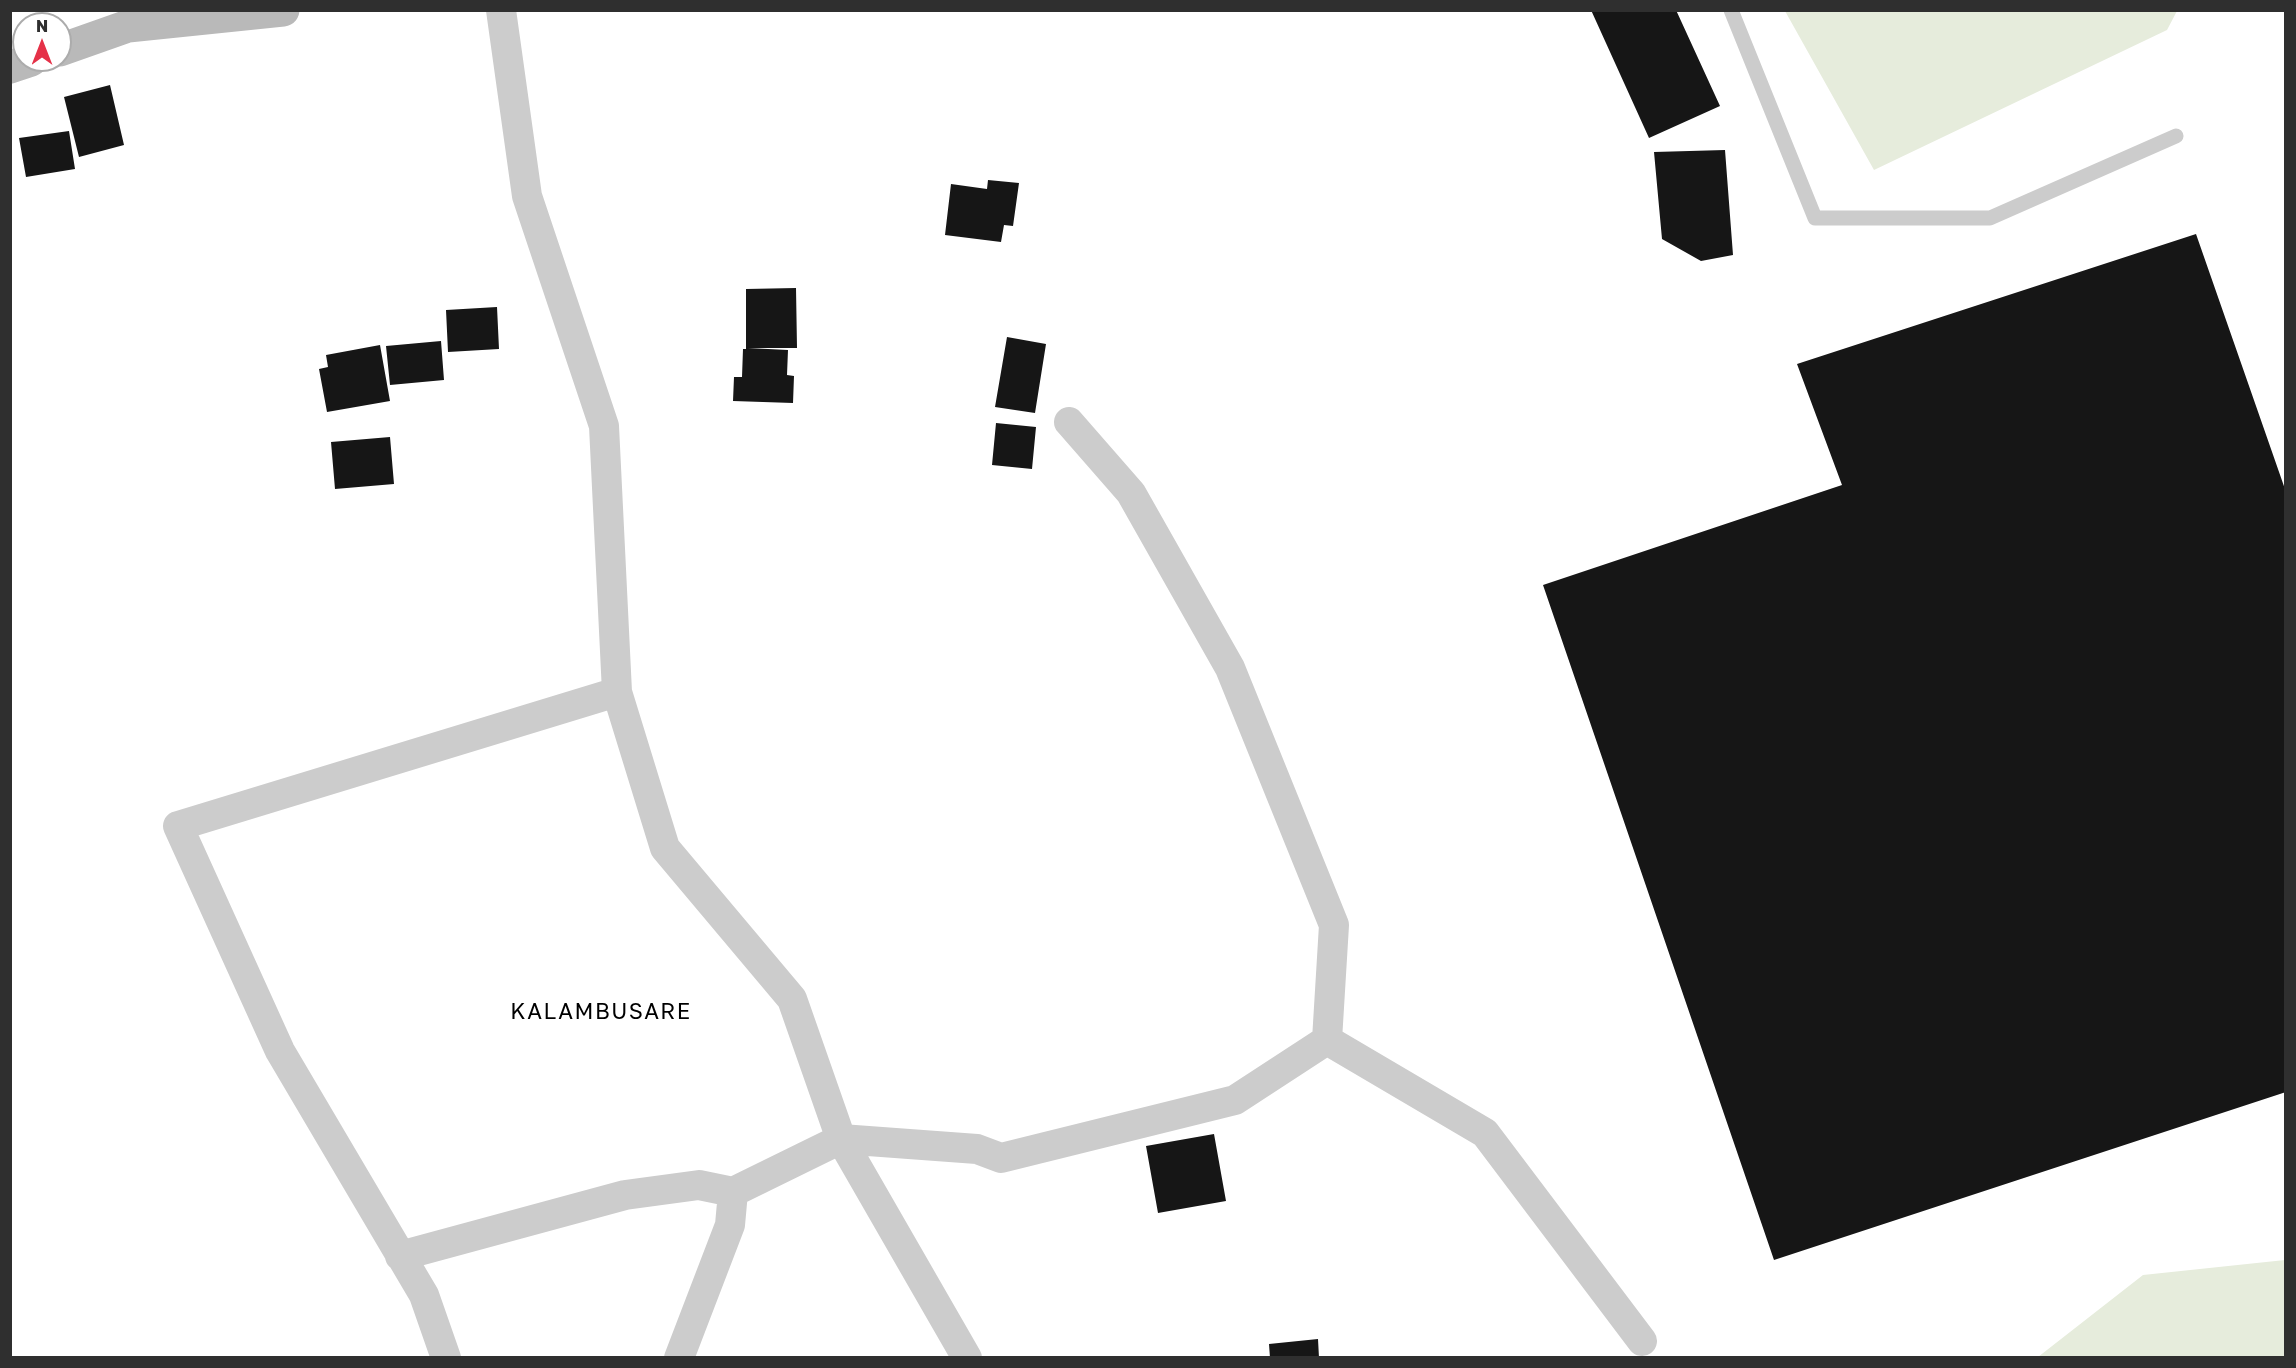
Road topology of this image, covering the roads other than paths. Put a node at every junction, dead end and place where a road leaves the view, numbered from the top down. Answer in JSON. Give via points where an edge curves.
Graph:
{"nodes":[{"id":1,"x":283,"y":10,"type":"edge"},
{"id":2,"x":501,"y":10,"type":"edge"},
{"id":3,"x":1731,"y":10,"type":"edge"},
{"id":4,"x":72,"y":46,"type":"edge"},
{"id":5,"x":2176,"y":136,"type":"dead end"},
{"id":6,"x":1069,"y":422,"type":"dead end"},
{"id":7,"x":617,"y":692,"type":"junction"},
{"id":8,"x":1327,"y":1040,"type":"junction"},
{"id":9,"x":841,"y":1140,"type":"junction"},
{"id":10,"x":733,"y":1192,"type":"junction"},
{"id":11,"x":400,"y":1256,"type":"junction"},
{"id":12,"x":1642,"y":1341,"type":"dead end"},
{"id":13,"x":446,"y":1358,"type":"edge"},
{"id":14,"x":679,"y":1358,"type":"edge"},
{"id":15,"x":967,"y":1358,"type":"edge"}],
"edges":[{"from":1,"to":4,"type":"street","via":[[128,26]]},
{"from":2,"to":7,"type":"street","via":[[527,196],[604,426]]},
{"from":3,"to":5,"type":"lane","via":[[1815,218],[1990,218]]},
{"from":6,"to":8,"type":"street","via":[[1131,493],[1230,668],[1334,925]]},
{"from":7,"to":9,"type":"street","via":[[665,849],[792,999]]},
{"from":7,"to":11,"type":"street","via":[[178,826],[280,1051]]},
{"from":8,"to":9,"type":"street","via":[[1235,1100],[1001,1158],[977,1149]]},
{"from":8,"to":12,"type":"street","via":[[1485,1133]]},
{"from":9,"to":10,"type":"street"},
{"from":9,"to":15,"type":"street"},
{"from":10,"to":11,"type":"street","via":[[699,1185],[625,1195]]},
{"from":10,"to":14,"type":"street","via":[[730,1225]]},
{"from":11,"to":13,"type":"street","via":[[424,1295]]}]}
